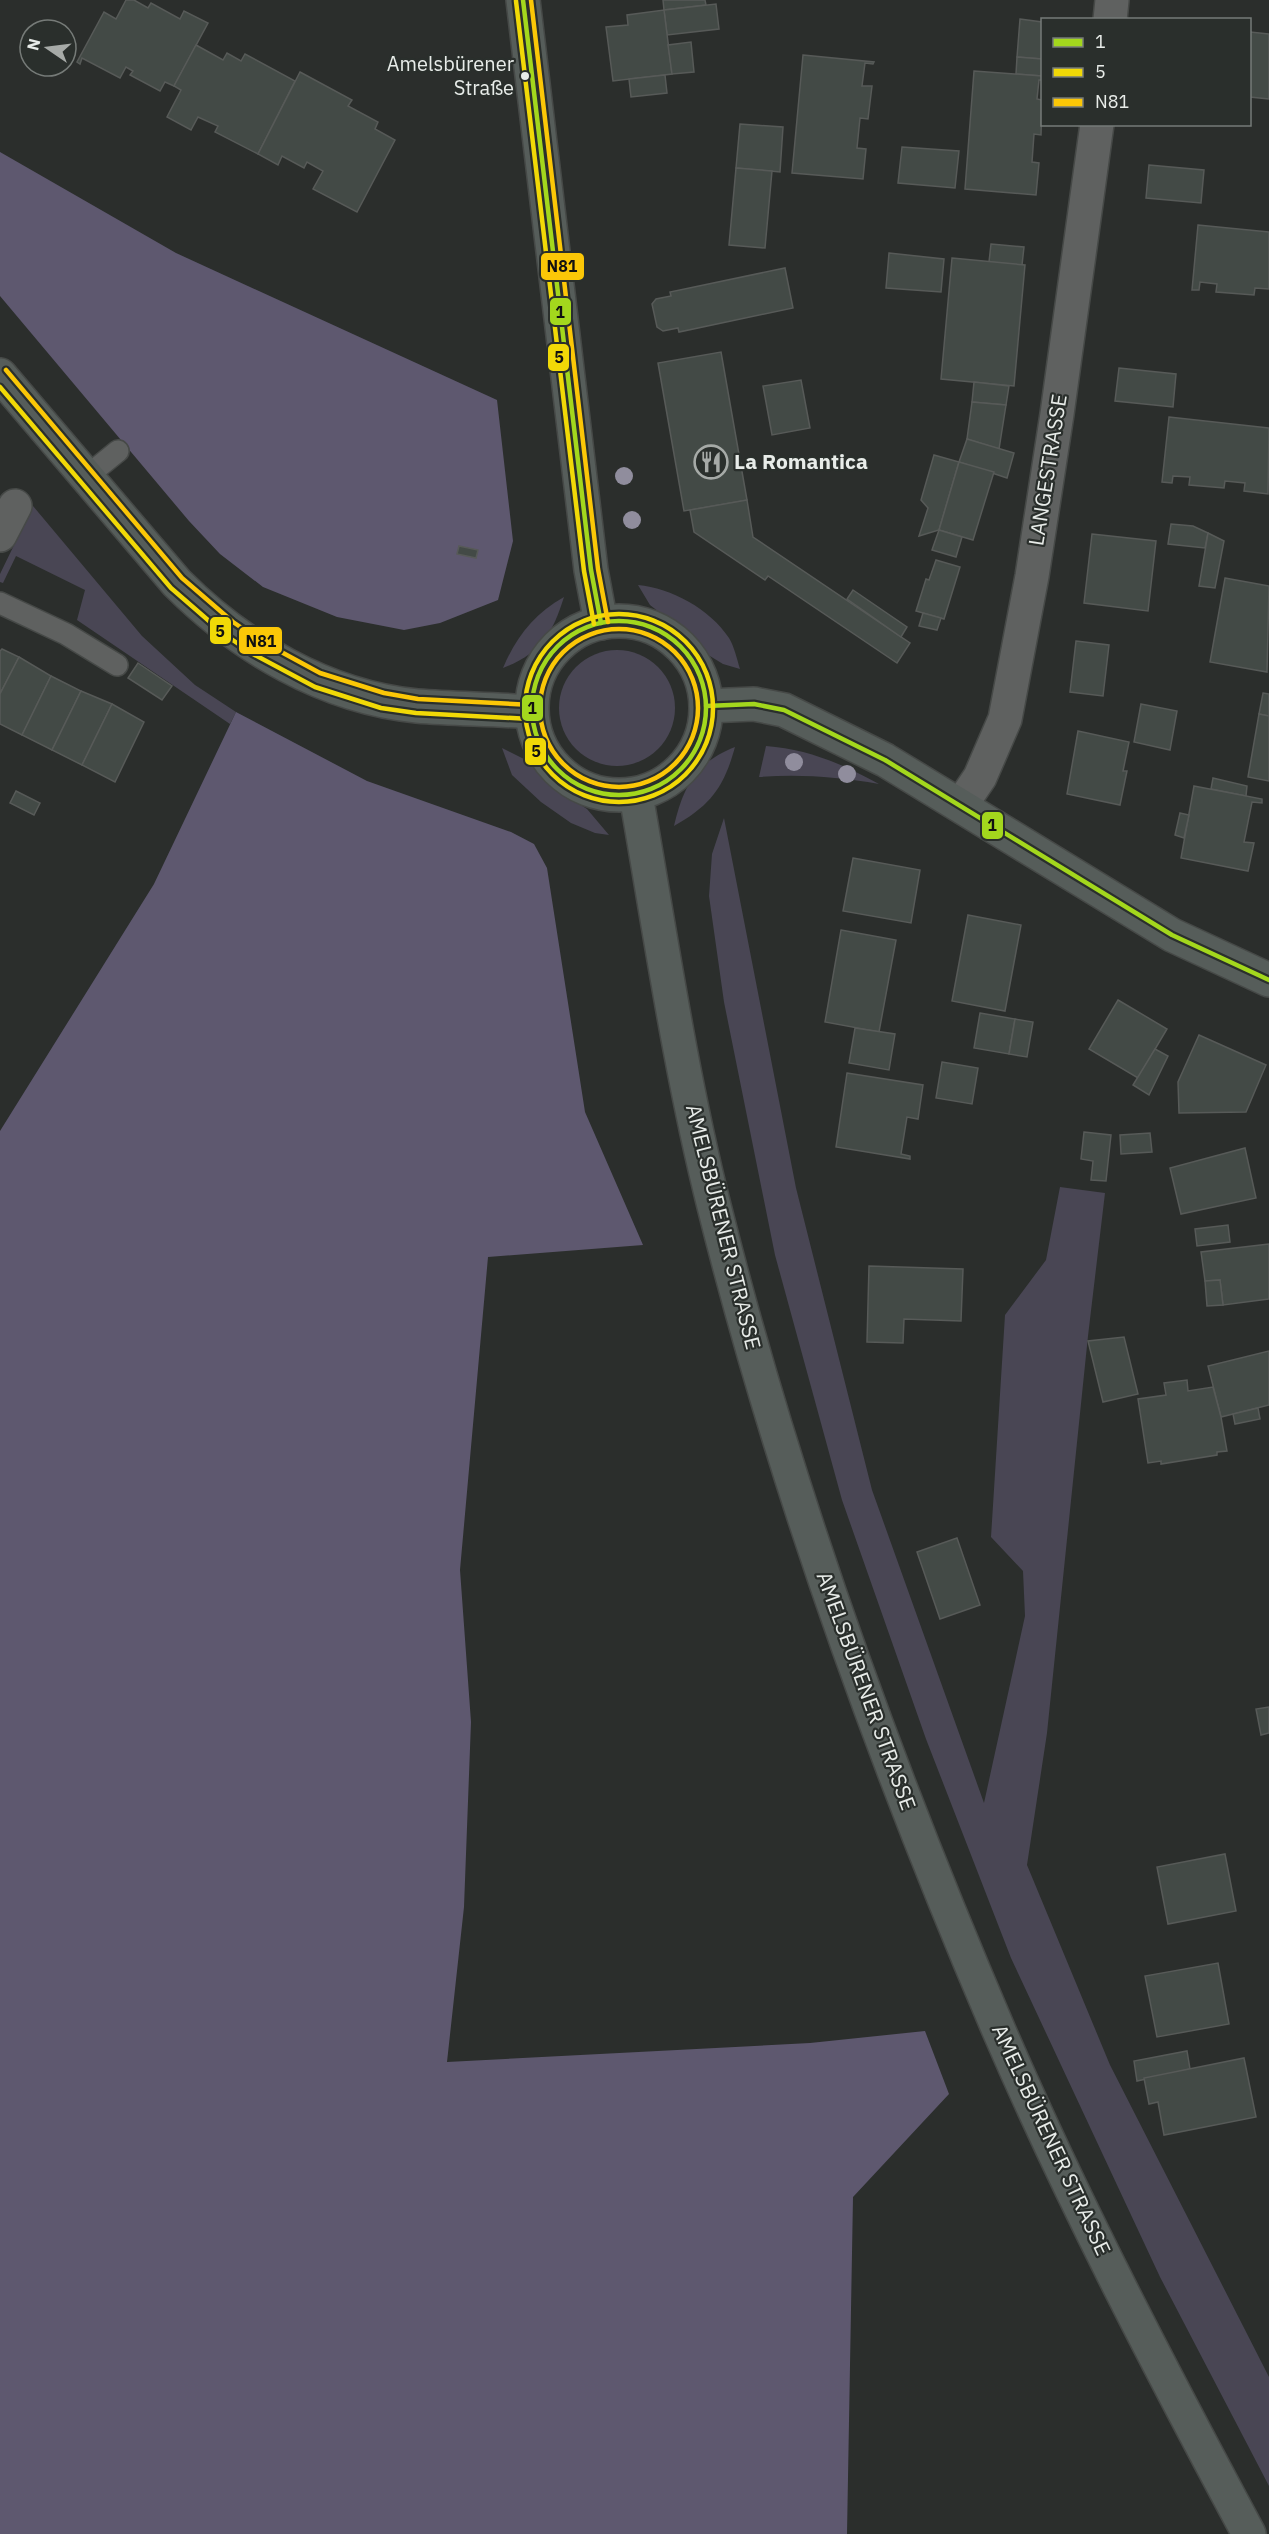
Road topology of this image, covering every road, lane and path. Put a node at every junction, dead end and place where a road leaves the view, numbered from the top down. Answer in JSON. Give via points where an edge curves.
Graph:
{"nodes":[{"id":1,"x":523,"y":0,"type":"edge"},
{"id":2,"x":1112,"y":0,"type":"edge"},
{"id":3,"x":1110,"y":18,"type":"edge"},
{"id":4,"x":1097,"y":126,"type":"edge"},
{"id":5,"x":0,"y":375,"type":"edge"},
{"id":6,"x":118,"y":451,"type":"dead end"},
{"id":7,"x":86,"y":477,"type":"junction"},
{"id":8,"x":15,"y":506,"type":"dead end"},
{"id":9,"x":0,"y":536,"type":"edge"},
{"id":10,"x":0,"y":603,"type":"edge"},
{"id":11,"x":601,"y":623,"type":"junction"},
{"id":12,"x":117,"y":665,"type":"dead end"},
{"id":13,"x":706,"y":706,"type":"junction"},
{"id":14,"x":531,"y":712,"type":"junction"},
{"id":15,"x":636,"y":795,"type":"junction"},
{"id":16,"x":961,"y":805,"type":"junction"},
{"id":17,"x":1269,"y":980,"type":"edge"},
{"id":18,"x":1248,"y":2534,"type":"edge"}],
"edges":[{"from":1,"to":11,"type":"street","via":[[591,570]]},
{"from":2,"to":3,"type":"street"},
{"from":4,"to":16,"type":"street","name":"LANGESTRASSE","via":[[1032,576],[1005,719],[980,777]]},
{"from":5,"to":7,"type":"street"},
{"from":6,"to":7,"type":"lane"},
{"from":7,"to":14,"type":"street","via":[[201,607],[252,646],[296,671],[349,692],[415,705]]},
{"from":8,"to":9,"type":"street"},
{"from":10,"to":12,"type":"lane","via":[[66,634]]},
{"from":11,"to":13,"type":"street","via":[[632,622],[662,632],[686,652],[701,678]]},
{"from":11,"to":14,"type":"street","via":[[573,633],[549,657],[535,684]]},
{"from":13,"to":15,"type":"street","via":[[701,737],[686,764],[661,786]]},
{"from":13,"to":16,"type":"street","via":[[754,704],[784,710],[885,760]]},
{"from":14,"to":15,"type":"street","via":[[537,739],[551,764],[577,785],[608,795]]},
{"from":15,"to":18,"type":"street","name":"AMELSBÜRENER STRASSE","via":[[682,1062],[713,1205],[779,1443],[848,1647],[926,1855],[1002,2037],[1088,2223]]},
{"from":16,"to":17,"type":"street","via":[[1172,935]]}]}
